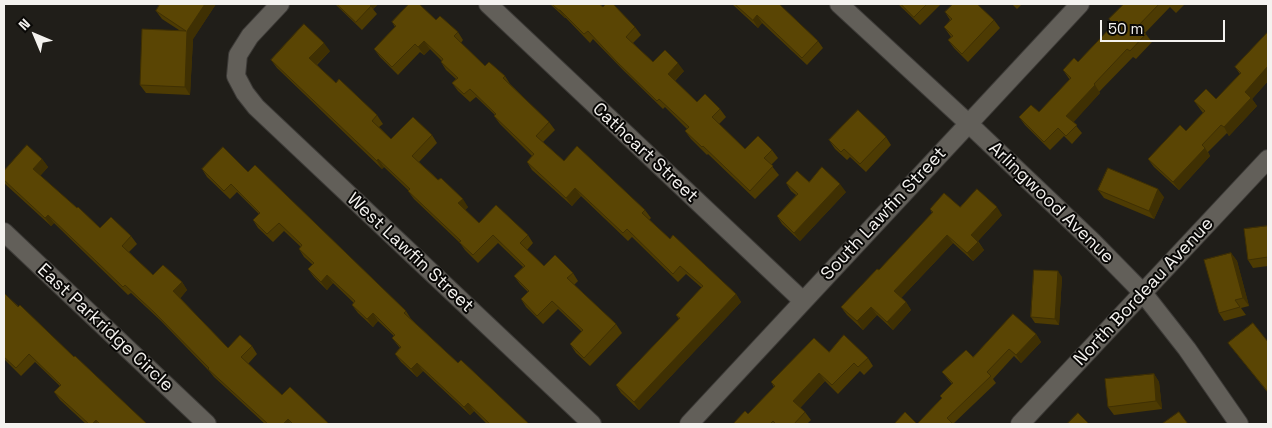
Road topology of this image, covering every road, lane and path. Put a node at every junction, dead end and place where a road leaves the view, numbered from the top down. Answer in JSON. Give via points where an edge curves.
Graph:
{"nodes":[{"id":1,"x":280,"y":4,"type":"edge"},
{"id":2,"x":488,"y":4,"type":"edge"},
{"id":3,"x":839,"y":4,"type":"edge"},
{"id":4,"x":1080,"y":4,"type":"edge"},
{"id":5,"x":968,"y":123,"type":"junction"},
{"id":6,"x":1268,"y":159,"type":"edge"},
{"id":7,"x":4,"y":232,"type":"edge"},
{"id":8,"x":1142,"y":294,"type":"junction"},
{"id":9,"x":803,"y":301,"type":"junction"},
{"id":10,"x":207,"y":424,"type":"edge"},
{"id":11,"x":592,"y":424,"type":"edge"},
{"id":12,"x":689,"y":424,"type":"edge"},
{"id":13,"x":1020,"y":424,"type":"edge"},
{"id":14,"x":1239,"y":424,"type":"edge"}],
"edges":[{"from":1,"to":11,"type":"street","name":"West Lawfin Street","via":[[250,36],[238,55],[236,76],[244,93]]},
{"from":2,"to":9,"type":"street","name":"Cathcart Street"},
{"from":3,"to":5,"type":"street","name":"Arlingwood Avenue"},
{"from":4,"to":5,"type":"street","name":"South Lawfin Street"},
{"from":5,"to":8,"type":"street","name":"Arlingwood Avenue","via":[[1093,242]]},
{"from":5,"to":9,"type":"street","name":"South Lawfin Street"},
{"from":6,"to":8,"type":"street","name":"North Bordeau Avenue"},
{"from":7,"to":10,"type":"street","name":"East Parkridge Circle"},
{"from":8,"to":13,"type":"street","name":"North Bordeau Avenue"},
{"from":8,"to":14,"type":"street","name":"Arlingwood Avenue","via":[[1187,348]]},
{"from":9,"to":12,"type":"street","name":"South Lawfin Street"}]}
